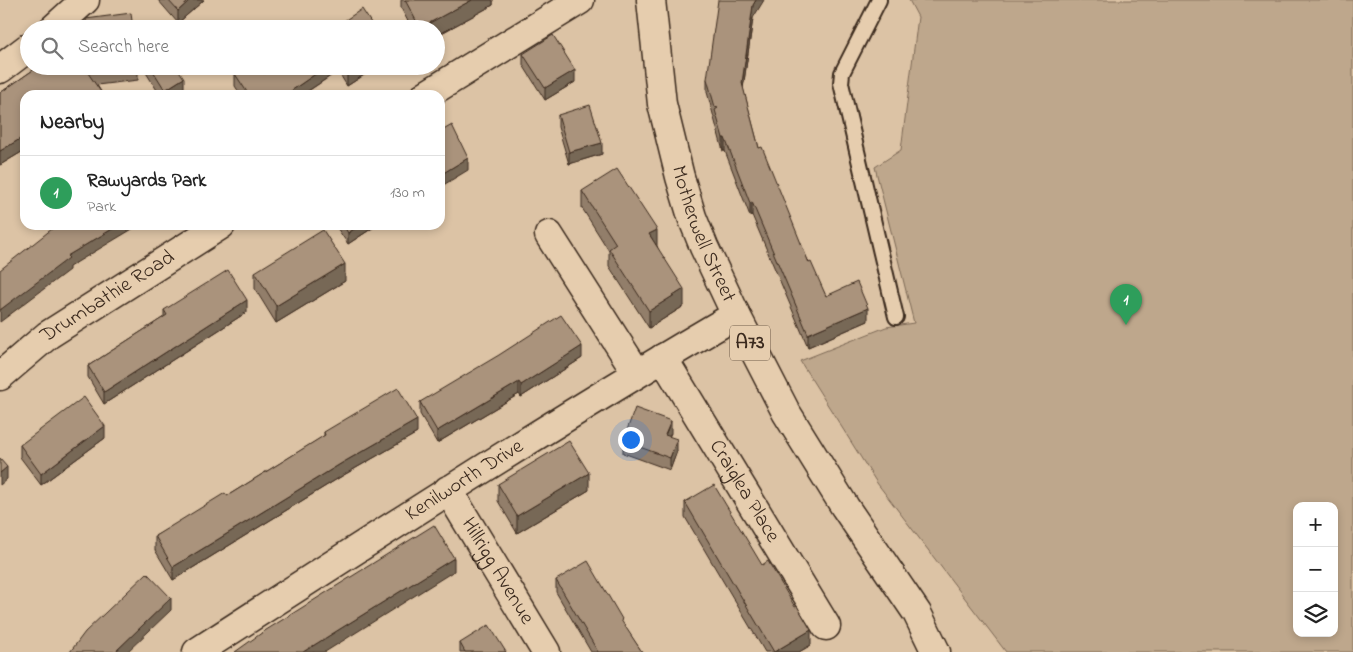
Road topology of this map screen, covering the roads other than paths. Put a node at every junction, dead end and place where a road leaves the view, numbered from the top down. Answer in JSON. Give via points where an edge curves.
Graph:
{"nodes":[{"id":1,"x":85,"y":0,"type":"edge"},
{"id":2,"x":580,"y":0,"type":"edge"},
{"id":3,"x":651,"y":0,"type":"edge"},
{"id":4,"x":879,"y":0,"type":"edge"},
{"id":5,"x":63,"y":20,"type":"edge"},
{"id":6,"x":20,"y":54,"type":"edge"},
{"id":7,"x":0,"y":68,"type":"edge"},
{"id":8,"x":434,"y":90,"type":"edge"},
{"id":9,"x":213,"y":230,"type":"edge"},
{"id":10,"x":549,"y":235,"type":"dead end"},
{"id":11,"x":736,"y":315,"type":"junction"},
{"id":12,"x":896,"y":317,"type":"dead end"},
{"id":13,"x":663,"y":358,"type":"junction"},
{"id":14,"x":637,"y":373,"type":"junction"},
{"id":15,"x":0,"y":376,"type":"edge"},
{"id":16,"x":448,"y":490,"type":"junction"},
{"id":17,"x":826,"y":626,"type":"dead end"},
{"id":18,"x":197,"y":652,"type":"edge"},
{"id":19,"x":546,"y":652,"type":"edge"},
{"id":20,"x":936,"y":652,"type":"edge"}],
"edges":[{"from":1,"to":5,"type":"street"},
{"from":2,"to":8,"type":"street"},
{"from":3,"to":11,"type":"street","name":"Motherwell Street","number":"A73","via":[[662,104],[672,148],[692,217]]},
{"from":4,"to":12,"type":"lane","via":[[842,73],[841,83]]},
{"from":6,"to":7,"type":"street"},
{"from":9,"to":15,"type":"street","name":"Drumbathie Road","via":[[48,335]]},
{"from":10,"to":14,"type":"street"},
{"from":11,"to":13,"type":"street","name":"Kenilworth Drive"},
{"from":11,"to":20,"type":"street","name":"Motherwell Street","number":"A73","via":[[786,412],[917,613]]},
{"from":13,"to":14,"type":"street","name":"Kenilworth Drive"},
{"from":13,"to":17,"type":"street","name":"Craiglea Place"},
{"from":14,"to":16,"type":"street","name":"Kenilworth Drive"},
{"from":16,"to":18,"type":"street","name":"Kenilworth Drive"},
{"from":16,"to":19,"type":"street","name":"Hillrigg Avenue"}]}
